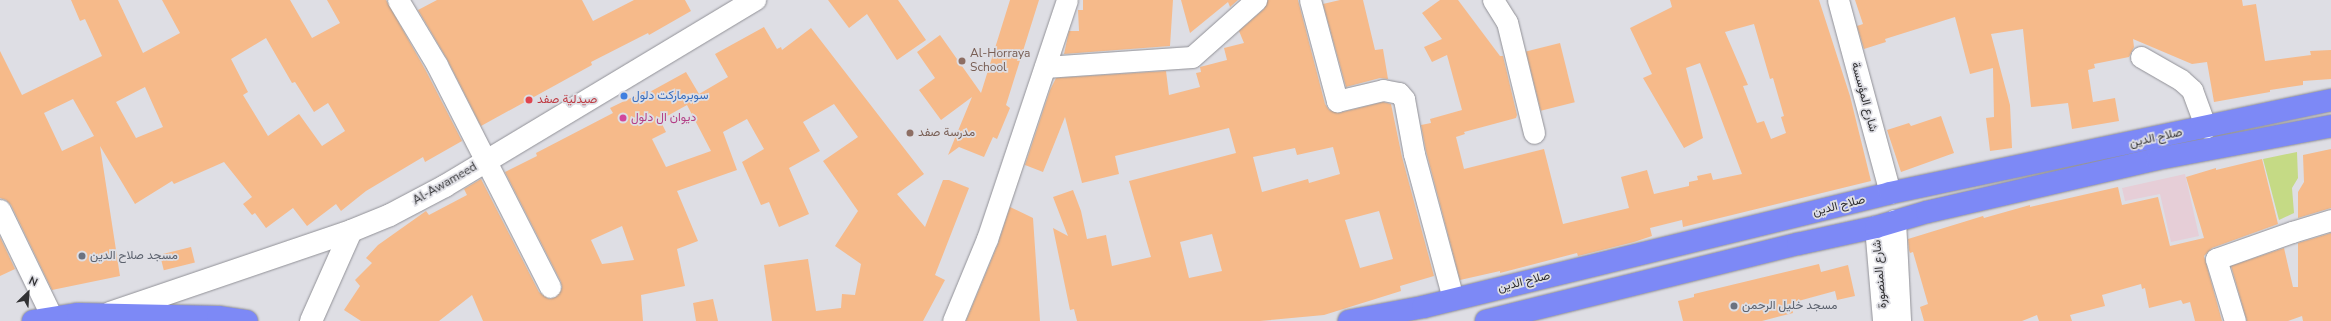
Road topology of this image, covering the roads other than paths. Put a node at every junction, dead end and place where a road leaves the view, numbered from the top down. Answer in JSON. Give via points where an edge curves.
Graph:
{"nodes":[{"id":1,"x":398,"y":0,"type":"edge"},
{"id":2,"x":755,"y":0,"type":"edge"},
{"id":3,"x":1067,"y":0,"type":"edge"},
{"id":4,"x":1256,"y":0,"type":"edge"},
{"id":5,"x":1310,"y":0,"type":"edge"},
{"id":6,"x":1493,"y":0,"type":"edge"},
{"id":7,"x":1838,"y":0,"type":"edge"},
{"id":8,"x":2141,"y":57,"type":"dead end"},
{"id":9,"x":1045,"y":67,"type":"junction"},
{"id":10,"x":2331,"y":100,"type":"edge"},
{"id":11,"x":2331,"y":126,"type":"edge"},
{"id":12,"x":2206,"y":128,"type":"junction"},
{"id":13,"x":1534,"y":133,"type":"dead end"},
{"id":14,"x":485,"y":160,"type":"junction"},
{"id":15,"x":1890,"y":193,"type":"junction"},
{"id":16,"x":0,"y":210,"type":"edge"},
{"id":17,"x":2331,"y":220,"type":"edge"},
{"id":18,"x":1885,"y":224,"type":"junction"},
{"id":19,"x":351,"y":231,"type":"junction"},
{"id":20,"x":550,"y":287,"type":"dead end"},
{"id":21,"x":1453,"y":299,"type":"junction"},
{"id":22,"x":109,"y":314,"type":"junction"},
{"id":23,"x":43,"y":319,"type":"edge"},
{"id":24,"x":247,"y":321,"type":"edge"},
{"id":25,"x":311,"y":321,"type":"edge"},
{"id":26,"x":953,"y":321,"type":"edge"},
{"id":27,"x":1349,"y":321,"type":"edge"},
{"id":28,"x":1486,"y":321,"type":"edge"},
{"id":29,"x":1884,"y":321,"type":"edge"},
{"id":30,"x":1900,"y":321,"type":"edge"},
{"id":31,"x":2235,"y":321,"type":"edge"}],
"edges":[{"from":1,"to":14,"type":"street","via":[[436,65]]},
{"from":2,"to":14,"type":"main road","name":"Al-Awameed"},
{"from":3,"to":9,"type":"street"},
{"from":4,"to":9,"type":"street","via":[[1192,57]]},
{"from":5,"to":21,"type":"street","via":[[1337,101],[1383,90],[1399,93],[1404,99],[1414,154]]},
{"from":6,"to":13,"type":"street","via":[[1507,22]]},
{"from":7,"to":15,"type":"street","name":"شارع المؤسسة"},
{"from":8,"to":12,"type":"street","via":[[2181,80],[2192,90]]},
{"from":9,"to":26,"type":"street","via":[[987,239]]},
{"from":10,"to":12,"type":"highway","name":"صلاح الدين"},
{"from":11,"to":18,"type":"highway","name":"صلاح الدين","via":[[2157,159]]},
{"from":12,"to":15,"type":"highway","name":"صلاح الدين"},
{"from":14,"to":19,"type":"main road","name":"Al-Awameed","via":[[390,215]]},
{"from":14,"to":20,"type":"street"},
{"from":15,"to":21,"type":"highway","name":"صلاح الدين"},
{"from":16,"to":23,"type":"street"},
{"from":17,"to":31,"type":"street","via":[[2216,259]]},
{"from":18,"to":28,"type":"highway","name":"صلاح الدين"},
{"from":18,"to":29,"type":"main road","name":"شارع المنصورة"},
{"from":18,"to":30,"type":"main road"},
{"from":19,"to":22,"type":"main road","name":"Al-Awameed"},
{"from":19,"to":25,"type":"main road"},
{"from":21,"to":27,"type":"highway","name":"صلاح الدين"},
{"from":22,"to":23,"type":"highway","via":[[78,314]]},
{"from":22,"to":24,"type":"highway","via":[[218,316]]}]}
